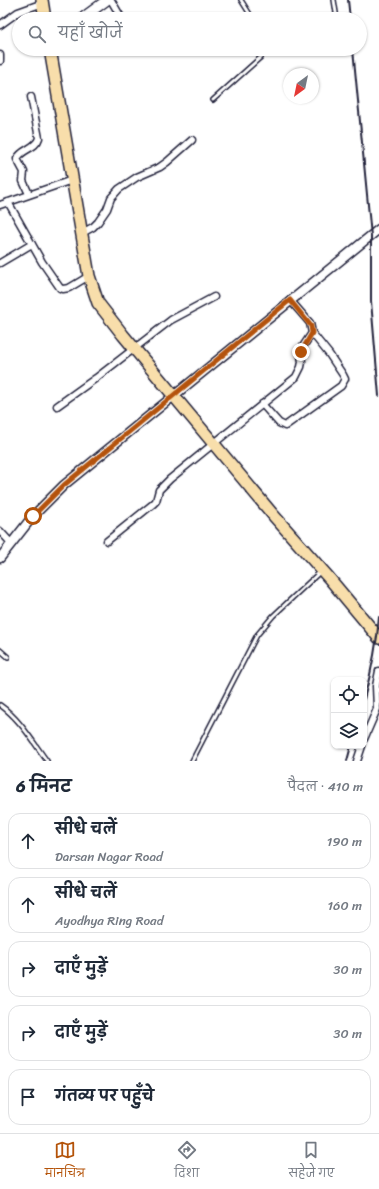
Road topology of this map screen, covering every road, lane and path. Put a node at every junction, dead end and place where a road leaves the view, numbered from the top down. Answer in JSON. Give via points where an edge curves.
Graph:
{"nodes":[{"id":1,"x":107,"y":0,"type":"edge"},
{"id":2,"x":111,"y":0,"type":"edge"},
{"id":3,"x":241,"y":0,"type":"edge"},
{"id":4,"x":334,"y":0,"type":"edge"},
{"id":5,"x":42,"y":1,"type":"edge"},
{"id":6,"x":20,"y":12,"type":"edge"},
{"id":7,"x":44,"y":12,"type":"edge"},
{"id":8,"x":91,"y":12,"type":"edge"},
{"id":9,"x":118,"y":12,"type":"edge"},
{"id":10,"x":249,"y":12,"type":"edge"},
{"id":11,"x":336,"y":12,"type":"edge"},
{"id":12,"x":12,"y":17,"type":"edge"},
{"id":13,"x":0,"y":25,"type":"edge"},
{"id":14,"x":0,"y":55,"type":"edge"},
{"id":15,"x":51,"y":56,"type":"edge"},
{"id":16,"x":262,"y":56,"type":"edge"},
{"id":17,"x":0,"y":61,"type":"edge"},
{"id":18,"x":31,"y":98,"type":"dead end"},
{"id":19,"x":213,"y":100,"type":"dead end"},
{"id":20,"x":192,"y":140,"type":"dead end"},
{"id":21,"x":72,"y":180,"type":"junction"},
{"id":22,"x":28,"y":194,"type":"junction"},
{"id":23,"x":8,"y":202,"type":"junction"},
{"id":24,"x":0,"y":205,"type":"edge"},
{"id":25,"x":379,"y":229,"type":"edge"},
{"id":26,"x":82,"y":233,"type":"junction"},
{"id":27,"x":32,"y":244,"type":"junction"},
{"id":28,"x":0,"y":263,"type":"edge"},
{"id":29,"x":89,"y":276,"type":"junction"},
{"id":30,"x":214,"y":297,"type":"dead end"},
{"id":31,"x":290,"y":300,"type":"junction"},
{"id":32,"x":312,"y":333,"type":"junction"},
{"id":33,"x":134,"y":349,"type":"junction"},
{"id":34,"x":173,"y":396,"type":"junction"},
{"id":35,"x":262,"y":404,"type":"junction"},
{"id":36,"x":57,"y":406,"type":"dead end"},
{"id":37,"x":213,"y":443,"type":"junction"},
{"id":38,"x":0,"y":531,"type":"edge"},
{"id":39,"x":107,"y":541,"type":"dead end"},
{"id":40,"x":12,"y":544,"type":"junction"},
{"id":41,"x":0,"y":558,"type":"edge"},
{"id":42,"x":322,"y":569,"type":"junction"},
{"id":43,"x":379,"y":638,"type":"edge"},
{"id":44,"x":0,"y":650,"type":"edge"},
{"id":45,"x":8,"y":657,"type":"dead end"},
{"id":46,"x":379,"y":671,"type":"edge"},
{"id":47,"x":0,"y":705,"type":"edge"},
{"id":48,"x":367,"y":733,"type":"edge"},
{"id":49,"x":361,"y":749,"type":"edge"},
{"id":50,"x":47,"y":761,"type":"edge"},
{"id":51,"x":192,"y":761,"type":"edge"},
{"id":52,"x":357,"y":761,"type":"edge"}],
"edges":[{"from":1,"to":8,"type":"main road"},
{"from":2,"to":9,"type":"street"},
{"from":3,"to":10,"type":"lane"},
{"from":4,"to":11,"type":"lane"},
{"from":5,"to":6,"type":"street"},
{"from":5,"to":7,"type":"highway"},
{"from":12,"to":13,"type":"street"},
{"from":14,"to":17,"type":"street"},
{"from":15,"to":21,"type":"highway"},
{"from":16,"to":19,"type":"lane"},
{"from":18,"to":22,"type":"street","via":[[39,138],[36,144],[17,159],[24,172]]},
{"from":20,"to":26,"type":"street","via":[[168,162],[137,177],[119,190],[111,198],[98,222]]},
{"from":21,"to":22,"type":"street"},
{"from":21,"to":26,"type":"highway"},
{"from":22,"to":23,"type":"street"},
{"from":23,"to":24,"type":"street"},
{"from":23,"to":27,"type":"street"},
{"from":25,"to":31,"type":"street"},
{"from":26,"to":29,"type":"highway"},
{"from":27,"to":28,"type":"street"},
{"from":27,"to":29,"type":"street","via":[[63,290]]},
{"from":29,"to":33,"type":"highway","via":[[98,303]]},
{"from":30,"to":33,"type":"street","via":[[170,320]]},
{"from":31,"to":32,"type":"street","via":[[310,323]]},
{"from":31,"to":34,"type":"street"},
{"from":32,"to":35,"type":"street","via":[[301,352],[301,367],[296,377]]},
{"from":32,"to":35,"type":"street","via":[[343,375],[345,379],[341,386],[285,426]]},
{"from":33,"to":34,"type":"highway"},
{"from":33,"to":36,"type":"street"},
{"from":34,"to":37,"type":"highway"},
{"from":34,"to":40,"type":"street","via":[[59,490],[33,516]]},
{"from":35,"to":37,"type":"street"},
{"from":37,"to":39,"type":"street","via":[[162,485],[153,504]]},
{"from":37,"to":42,"type":"highway"},
{"from":38,"to":40,"type":"street"},
{"from":40,"to":41,"type":"street"},
{"from":42,"to":43,"type":"highway"},
{"from":42,"to":51,"type":"lane","via":[[257,635]]},
{"from":44,"to":45,"type":"lane"},
{"from":46,"to":48,"type":"street","via":[[376,686],[377,709]]},
{"from":47,"to":50,"type":"lane","via":[[10,713]]},
{"from":49,"to":52,"type":"street"}]}
